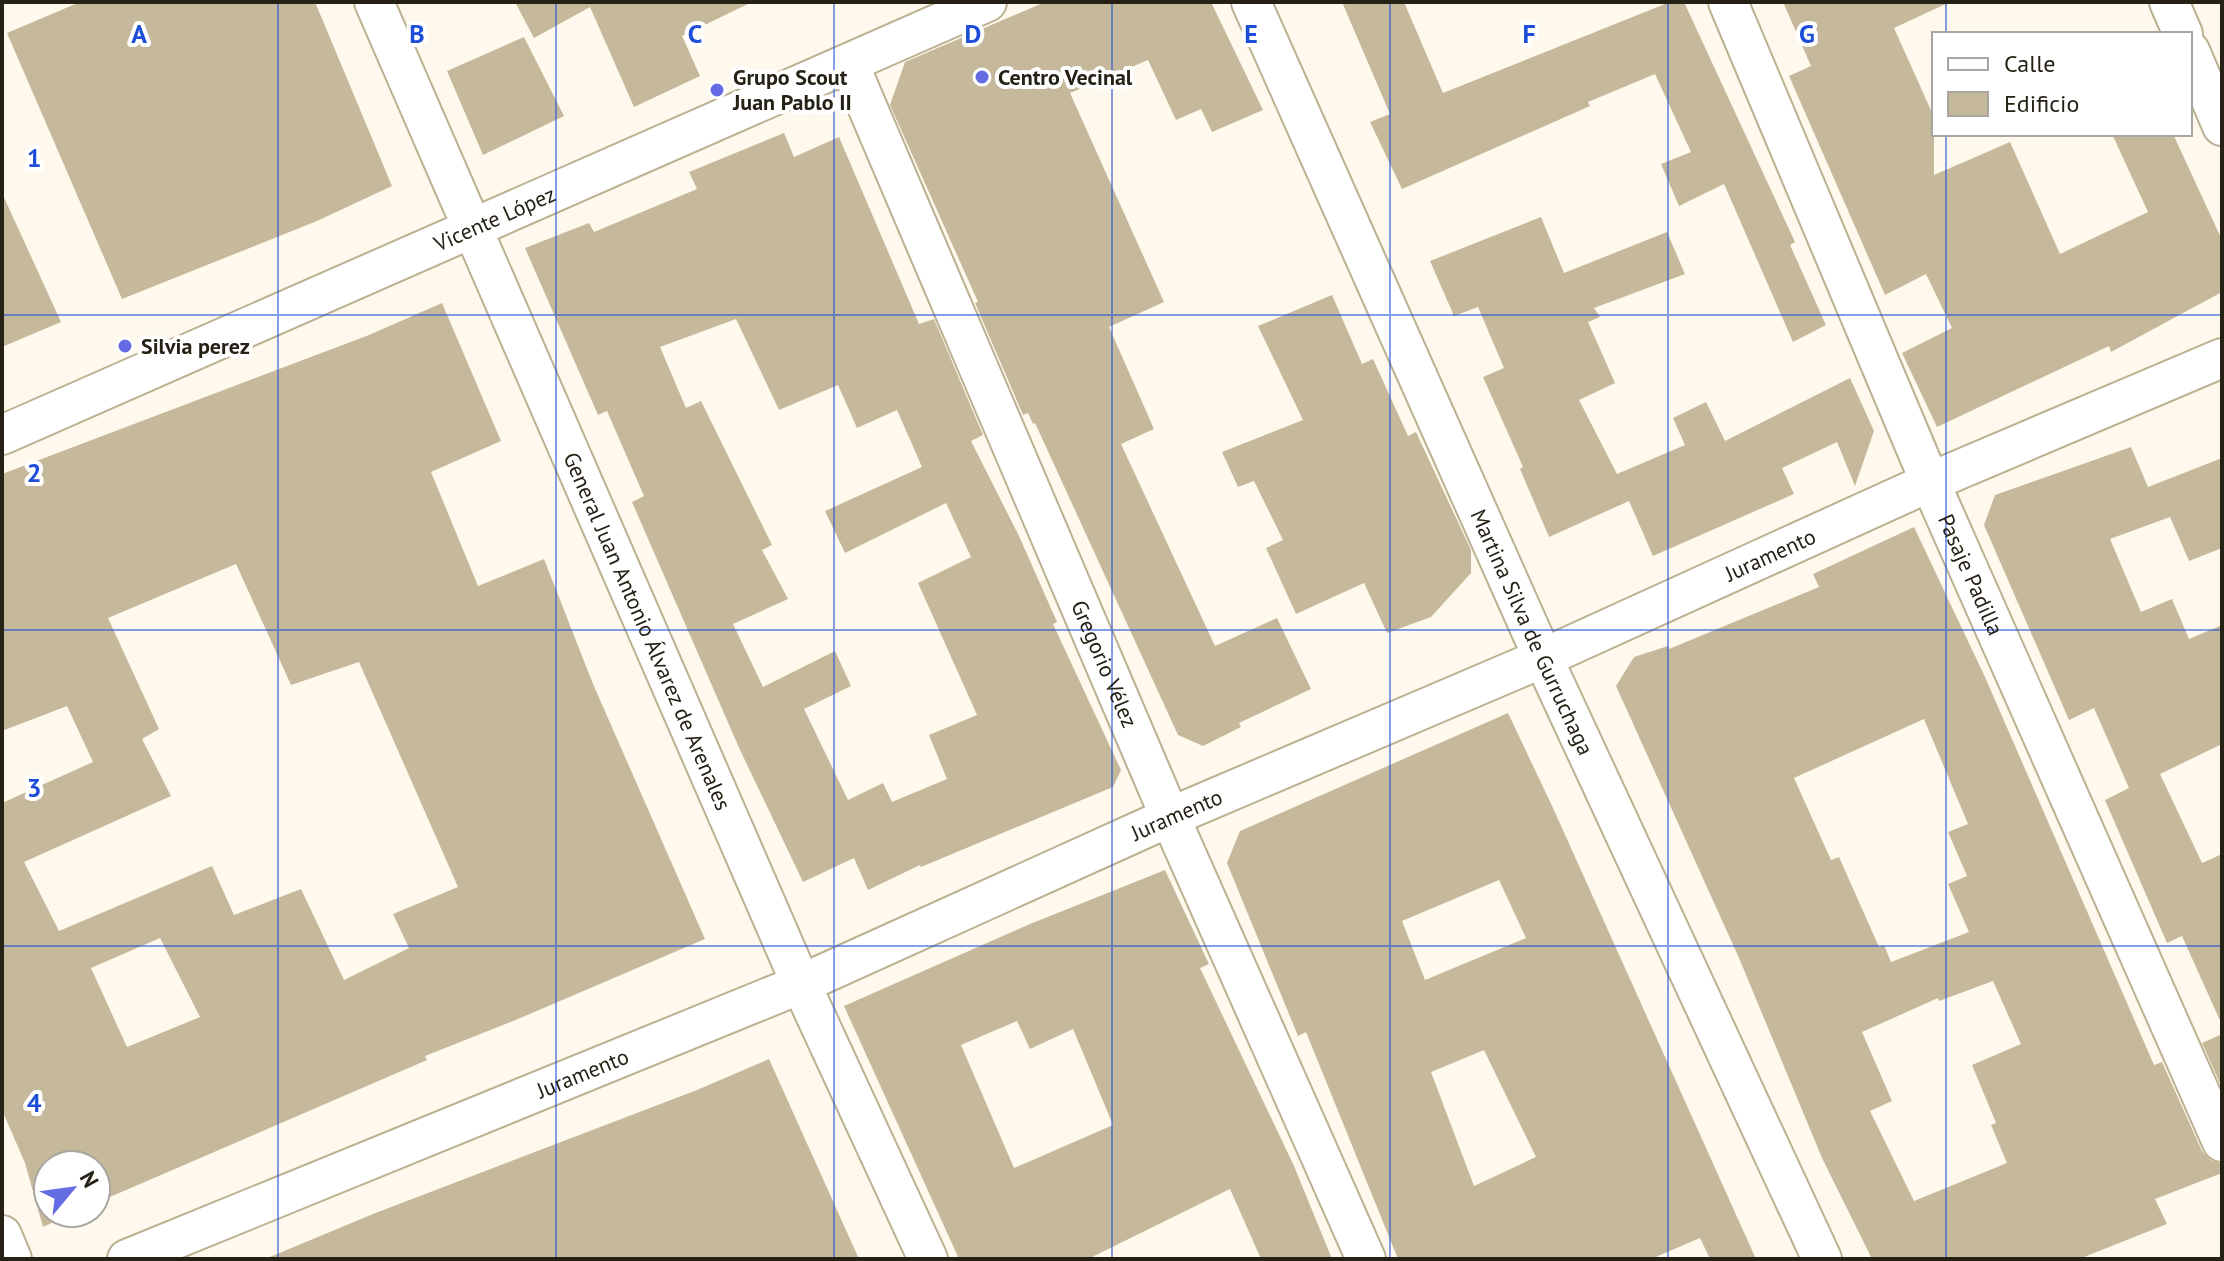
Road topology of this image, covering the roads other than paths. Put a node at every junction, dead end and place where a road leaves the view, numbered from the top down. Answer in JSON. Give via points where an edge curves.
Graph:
{"nodes":[{"id":1,"x":374,"y":2,"type":"edge"},
{"id":2,"x":987,"y":2,"type":"edge"},
{"id":3,"x":1251,"y":2,"type":"edge"},
{"id":4,"x":1728,"y":2,"type":"edge"},
{"id":5,"x":2169,"y":2,"type":"edge"},
{"id":6,"x":2182,"y":32,"type":"edge"},
{"id":7,"x":2192,"y":56,"type":"edge"},
{"id":8,"x":849,"y":64,"type":"junction"},
{"id":9,"x":2222,"y":126,"type":"edge"},
{"id":10,"x":472,"y":230,"type":"junction"},
{"id":11,"x":2222,"y":358,"type":"edge"},
{"id":12,"x":2,"y":435,"type":"edge"},
{"id":13,"x":1930,"y":482,"type":"junction"},
{"id":14,"x":1543,"y":658,"type":"junction"},
{"id":15,"x":1170,"y":817,"type":"junction"},
{"id":16,"x":801,"y":984,"type":"junction"},
{"id":17,"x":2222,"y":1142,"type":"edge"},
{"id":18,"x":2,"y":1235,"type":"edge"},
{"id":19,"x":12,"y":1259,"type":"edge"},
{"id":20,"x":127,"y":1259,"type":"edge"},
{"id":21,"x":928,"y":1259,"type":"edge"},
{"id":22,"x":1366,"y":1259,"type":"edge"},
{"id":23,"x":1822,"y":1259,"type":"edge"}],
"edges":[{"from":1,"to":10,"type":"street","name":"General Juan Antonio Álvarez de Arenales"},
{"from":2,"to":8,"type":"street","name":"Vicente López"},
{"from":3,"to":14,"type":"street","name":"Martina Silva de Gurruchaga"},
{"from":4,"to":13,"type":"street","name":"Pasaje Padilla"},
{"from":5,"to":6,"type":"street"},
{"from":7,"to":9,"type":"street"},
{"from":8,"to":10,"type":"street","name":"Vicente López"},
{"from":8,"to":15,"type":"street","name":"Gregorio Vélez"},
{"from":10,"to":12,"type":"street","name":"Vicente López"},
{"from":10,"to":16,"type":"street","name":"General Juan Antonio Álvarez de Arenales"},
{"from":11,"to":13,"type":"street","name":"Juramento"},
{"from":13,"to":14,"type":"street","name":"Juramento"},
{"from":13,"to":17,"type":"street","name":"Pasaje Padilla"},
{"from":14,"to":15,"type":"street","name":"Juramento"},
{"from":14,"to":23,"type":"street","name":"Martina Silva de Gurruchaga"},
{"from":15,"to":16,"type":"street","name":"Juramento"},
{"from":15,"to":22,"type":"street","name":"Gregorio Vélez"},
{"from":16,"to":20,"type":"street","name":"Juramento"},
{"from":16,"to":21,"type":"street","name":"General Juan Antonio Álvarez de Arenales"},
{"from":18,"to":19,"type":"street"}]}
